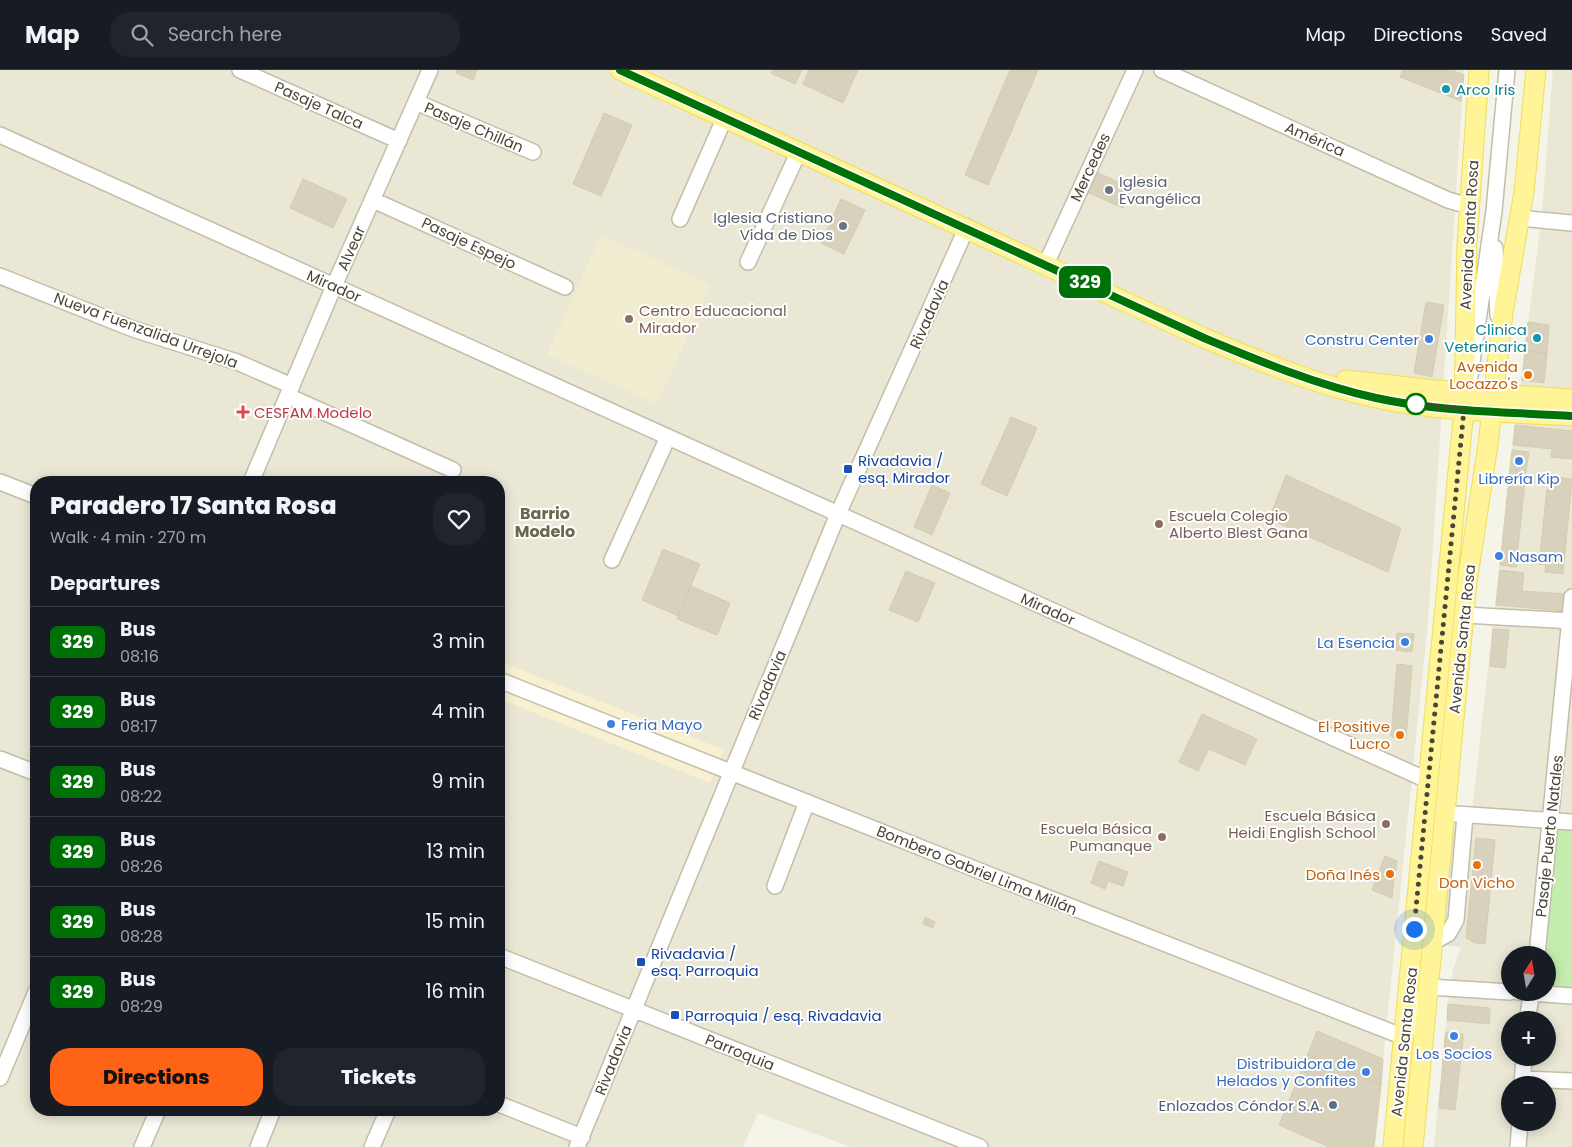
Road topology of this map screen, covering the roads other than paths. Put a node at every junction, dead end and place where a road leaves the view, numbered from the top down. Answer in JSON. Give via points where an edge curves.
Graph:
{"nodes":[{"id":1,"x":240,"y":70,"type":"edge"},
{"id":2,"x":430,"y":70,"type":"edge"},
{"id":3,"x":620,"y":70,"type":"edge"},
{"id":4,"x":1135,"y":70,"type":"edge"},
{"id":5,"x":1162,"y":70,"type":"edge"},
{"id":6,"x":1479,"y":70,"type":"edge"},
{"id":7,"x":1507,"y":70,"type":"edge"},
{"id":8,"x":1536,"y":70,"type":"edge"},
{"id":9,"x":641,"y":74,"type":"edge"},
{"id":10,"x":416,"y":102,"type":"junction"},
{"id":11,"x":725,"y":117,"type":"junction"},
{"id":12,"x":0,"y":135,"type":"edge"},
{"id":13,"x":399,"y":141,"type":"junction"},
{"id":14,"x":799,"y":151,"type":"junction"},
{"id":15,"x":532,"y":152,"type":"dead end"},
{"id":16,"x":373,"y":200,"type":"junction"},
{"id":17,"x":1469,"y":206,"type":"junction"},
{"id":18,"x":1494,"y":211,"type":"junction"},
{"id":19,"x":1520,"y":218,"type":"junction"},
{"id":20,"x":680,"y":219,"type":"dead end"},
{"id":21,"x":1572,"y":223,"type":"edge"},
{"id":22,"x":967,"y":227,"type":"junction"},
{"id":23,"x":748,"y":262,"type":"dead end"},
{"id":24,"x":1046,"y":264,"type":"junction"},
{"id":25,"x":0,"y":276,"type":"edge"},
{"id":26,"x":334,"y":286,"type":"junction"},
{"id":27,"x":565,"y":287,"type":"dead end"},
{"id":28,"x":1500,"y":335,"type":"junction"},
{"id":29,"x":290,"y":391,"type":"junction"},
{"id":30,"x":1572,"y":400,"type":"edge"},
{"id":31,"x":1464,"y":401,"type":"junction"},
{"id":32,"x":1492,"y":402,"type":"junction"},
{"id":33,"x":668,"y":437,"type":"junction"},
{"id":34,"x":453,"y":470,"type":"dead end"},
{"id":35,"x":255,"y":476,"type":"edge"},
{"id":36,"x":0,"y":482,"type":"edge"},
{"id":37,"x":30,"y":494,"type":"edge"},
{"id":38,"x":838,"y":514,"type":"junction"},
{"id":39,"x":612,"y":560,"type":"dead end"},
{"id":40,"x":1572,"y":598,"type":"edge"},
{"id":41,"x":1465,"y":615,"type":"junction"},
{"id":42,"x":1571,"y":621,"type":"edge"},
{"id":43,"x":505,"y":682,"type":"edge"},
{"id":44,"x":1566,"y":719,"type":"edge"},
{"id":45,"x":0,"y":759,"type":"edge"},
{"id":46,"x":30,"y":771,"type":"edge"},
{"id":47,"x":731,"y":772,"type":"junction"},
{"id":48,"x":1428,"y":780,"type":"junction"},
{"id":49,"x":807,"y":802,"type":"junction"},
{"id":50,"x":1445,"y":813,"type":"junction"},
{"id":51,"x":1465,"y":815,"type":"junction"},
{"id":52,"x":1550,"y":821,"type":"junction"},
{"id":53,"x":1572,"y":822,"type":"edge"},
{"id":54,"x":775,"y":886,"type":"dead end"},
{"id":55,"x":1434,"y":942,"type":"junction"},
{"id":56,"x":1538,"y":946,"type":"edge"},
{"id":57,"x":505,"y":958,"type":"edge"},
{"id":58,"x":1429,"y":986,"type":"junction"},
{"id":59,"x":1501,"y":991,"type":"edge"},
{"id":60,"x":1556,"y":995,"type":"edge"},
{"id":61,"x":1572,"y":996,"type":"edge"},
{"id":62,"x":30,"y":1006,"type":"edge"},
{"id":63,"x":634,"y":1010,"type":"junction"},
{"id":64,"x":1404,"y":1037,"type":"junction"},
{"id":65,"x":0,"y":1078,"type":"edge"},
{"id":66,"x":1556,"y":1081,"type":"edge"},
{"id":67,"x":1572,"y":1081,"type":"edge"},
{"id":68,"x":505,"y":1107,"type":"edge"},
{"id":69,"x":155,"y":1116,"type":"edge"},
{"id":70,"x":271,"y":1116,"type":"edge"},
{"id":71,"x":385,"y":1116,"type":"edge"},
{"id":72,"x":1519,"y":1131,"type":"edge"},
{"id":73,"x":579,"y":1142,"type":"edge"},
{"id":74,"x":142,"y":1147,"type":"edge"},
{"id":75,"x":258,"y":1147,"type":"edge"},
{"id":76,"x":372,"y":1147,"type":"edge"},
{"id":77,"x":980,"y":1147,"type":"edge"},
{"id":78,"x":1393,"y":1147,"type":"edge"},
{"id":79,"x":1413,"y":1147,"type":"edge"},
{"id":80,"x":1518,"y":1147,"type":"edge"}],
"edges":[{"from":1,"to":13,"type":"street","name":"Pasaje Talca"},
{"from":2,"to":10,"type":"street","name":"Alvear"},
{"from":3,"to":9,"type":"main road"},
{"from":4,"to":24,"type":"street","name":"Mercedes"},
{"from":5,"to":17,"type":"street","name":"América","via":[[1448,200]]},
{"from":6,"to":17,"type":"main road","name":"Avenida Santa Rosa"},
{"from":7,"to":18,"type":"street"},
{"from":8,"to":19,"type":"main road","name":"Avenida Santa Rosa"},
{"from":9,"to":11,"type":"main road"},
{"from":10,"to":13,"type":"street","name":"Alvear"},
{"from":10,"to":15,"type":"street","name":"Pasaje Chillán"},
{"from":11,"to":14,"type":"main road"},
{"from":11,"to":20,"type":"street"},
{"from":12,"to":26,"type":"street","name":"Mirador"},
{"from":13,"to":16,"type":"street","name":"Alvear"},
{"from":14,"to":22,"type":"main road"},
{"from":14,"to":23,"type":"street"},
{"from":16,"to":26,"type":"street","name":"Alvear"},
{"from":16,"to":27,"type":"street","name":"Pasaje Espejo"},
{"from":17,"to":31,"type":"main road","name":"Avenida Santa Rosa"},
{"from":18,"to":28,"type":"street"},
{"from":18,"to":31,"type":"street","via":[[1473,364]]},
{"from":19,"to":21,"type":"street"},
{"from":19,"to":28,"type":"main road","name":"Avenida Santa Rosa"},
{"from":22,"to":24,"type":"main road"},
{"from":22,"to":38,"type":"street","name":"Rivadavia"},
{"from":24,"to":31,"type":"main road","via":[[1212,341],[1302,375]]},
{"from":25,"to":29,"type":"street","name":"Nueva Fuenzalida Urrejola","via":[[132,329],[237,362]]},
{"from":26,"to":29,"type":"street","name":"Alvear"},
{"from":26,"to":33,"type":"street","name":"Mirador"},
{"from":28,"to":32,"type":"main road","name":"Avenida Santa Rosa"},
{"from":29,"to":34,"type":"street","name":"Nueva Fuenzalida Urrejola"},
{"from":29,"to":35,"type":"street","name":"Alvear"},
{"from":30,"to":32,"type":"main road"},
{"from":31,"to":32,"type":"main road"},
{"from":31,"to":48,"type":"main road","name":"Avenida Santa Rosa"},
{"from":32,"to":41,"type":"main road","name":"Avenida Santa Rosa"},
{"from":33,"to":38,"type":"street","name":"Mirador"},
{"from":33,"to":39,"type":"street"},
{"from":36,"to":37,"type":"street"},
{"from":38,"to":47,"type":"street","name":"Rivadavia"},
{"from":38,"to":48,"type":"street","name":"Mirador"},
{"from":40,"to":42,"type":"street","name":"Pasaje Puerto Natales"},
{"from":41,"to":42,"type":"street"},
{"from":41,"to":50,"type":"main road","name":"Avenida Santa Rosa"},
{"from":42,"to":44,"type":"street","name":"Pasaje Puerto Natales"},
{"from":43,"to":47,"type":"street","name":"Bombero Gabriel Lima Millán"},
{"from":44,"to":52,"type":"street","name":"Pasaje Puerto Natales"},
{"from":45,"to":46,"type":"street"},
{"from":47,"to":49,"type":"street","name":"Bombero Gabriel Lima Millán"},
{"from":47,"to":63,"type":"street","name":"Rivadavia"},
{"from":48,"to":64,"type":"main road","name":"Avenida Santa Rosa"},
{"from":49,"to":54,"type":"street"},
{"from":49,"to":64,"type":"street","name":"Bombero Gabriel Lima Millán"},
{"from":50,"to":51,"type":"street"},
{"from":50,"to":55,"type":"main road","name":"Avenida Santa Rosa"},
{"from":51,"to":52,"type":"street"},
{"from":51,"to":55,"type":"street","via":[[1456,920],[1448,934]]},
{"from":52,"to":53,"type":"street"},
{"from":52,"to":56,"type":"street","name":"Pasaje Puerto Natales"},
{"from":55,"to":58,"type":"main road","name":"Avenida Santa Rosa"},
{"from":57,"to":63,"type":"street","name":"Parroquia"},
{"from":58,"to":59,"type":"street"},
{"from":58,"to":64,"type":"street"},
{"from":58,"to":79,"type":"main road","name":"Avenida Santa Rosa"},
{"from":60,"to":61,"type":"street"},
{"from":62,"to":65,"type":"street"},
{"from":63,"to":73,"type":"street","name":"Rivadavia"},
{"from":63,"to":77,"type":"street","name":"Parroquia"},
{"from":64,"to":78,"type":"main road","name":"Avenida Santa Rosa"},
{"from":66,"to":67,"type":"street"},
{"from":68,"to":73,"type":"street"},
{"from":69,"to":74,"type":"street"},
{"from":70,"to":75,"type":"street"},
{"from":71,"to":76,"type":"street"},
{"from":72,"to":80,"type":"street"}]}
